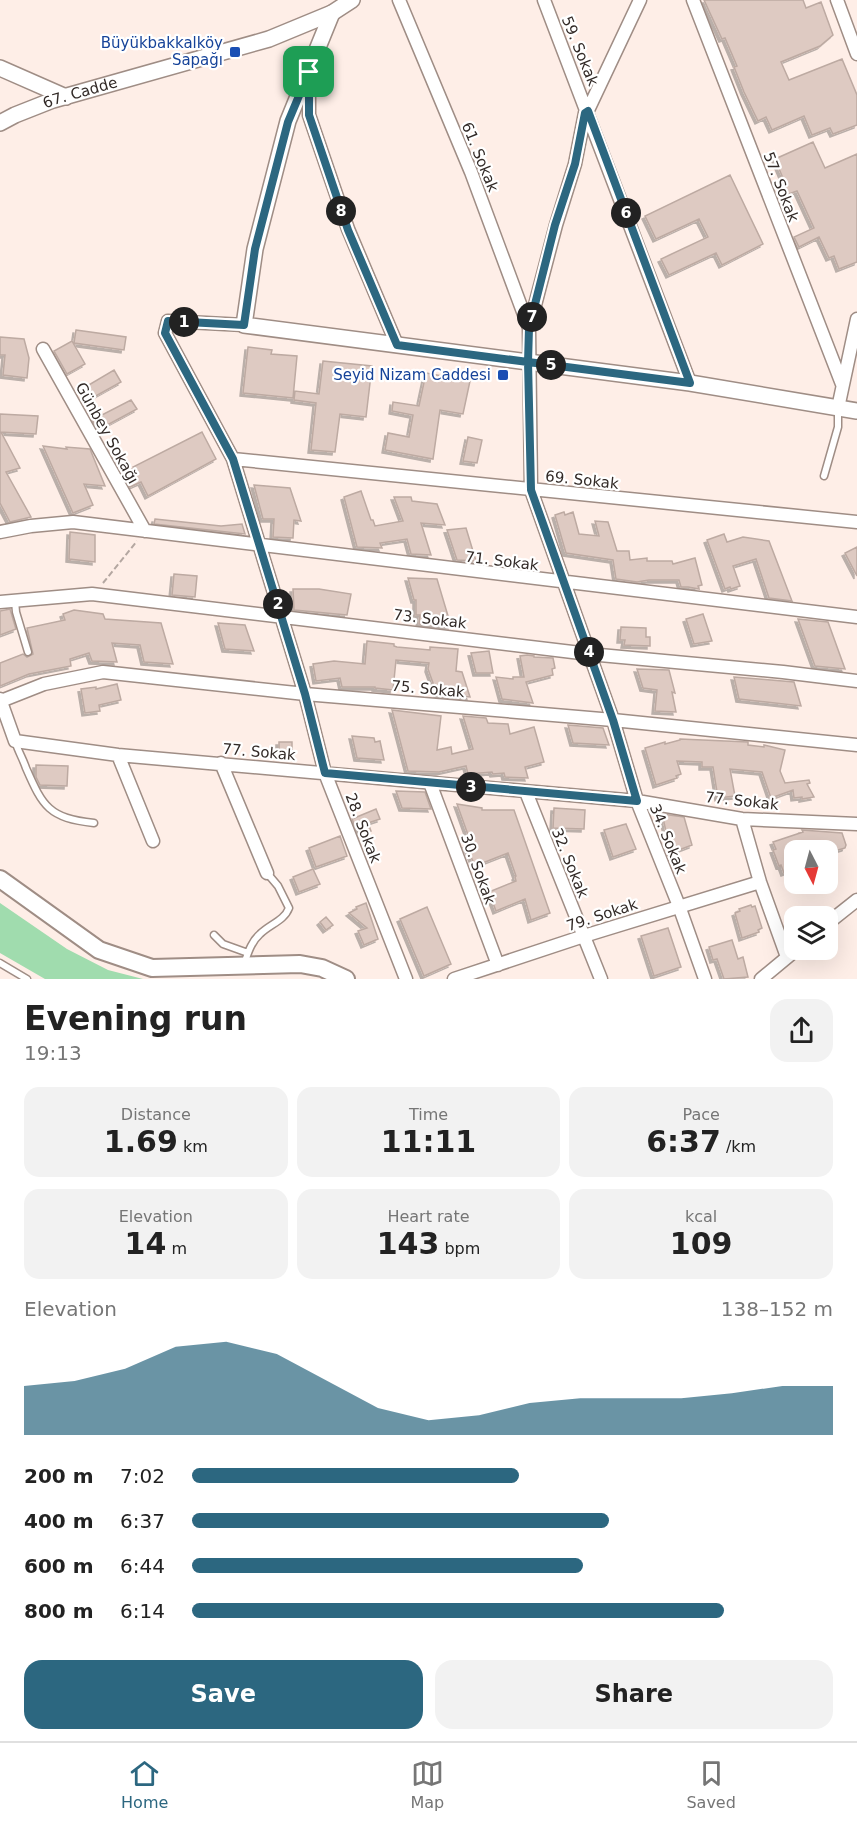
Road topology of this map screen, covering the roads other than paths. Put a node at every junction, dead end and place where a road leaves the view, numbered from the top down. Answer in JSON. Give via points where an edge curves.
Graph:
{"nodes":[{"id":1,"x":352,"y":0,"type":"edge"},
{"id":2,"x":399,"y":0,"type":"edge"},
{"id":3,"x":544,"y":0,"type":"edge"},
{"id":4,"x":640,"y":0,"type":"edge"},
{"id":5,"x":693,"y":0,"type":"edge"},
{"id":6,"x":837,"y":0,"type":"edge"},
{"id":7,"x":332,"y":13,"type":"junction"},
{"id":8,"x":857,"y":54,"type":"edge"},
{"id":9,"x":0,"y":68,"type":"edge"},
{"id":10,"x":309,"y":72,"type":"junction"},
{"id":11,"x":66,"y":96,"type":"junction"},
{"id":12,"x":588,"y":111,"type":"junction"},
{"id":13,"x":0,"y":123,"type":"edge"},
{"id":14,"x":857,"y":318,"type":"edge"},
{"id":15,"x":244,"y":325,"type":"junction"},
{"id":16,"x":529,"y":328,"type":"junction"},
{"id":17,"x":397,"y":345,"type":"junction"},
{"id":18,"x":43,"y":349,"type":"dead end"},
{"id":19,"x":528,"y":362,"type":"junction"},
{"id":20,"x":690,"y":383,"type":"junction"},
{"id":21,"x":842,"y":384,"type":"junction"},
{"id":22,"x":838,"y":408,"type":"junction"},
{"id":23,"x":857,"y":411,"type":"edge"},
{"id":24,"x":233,"y":459,"type":"junction"},
{"id":25,"x":824,"y":476,"type":"dead end"},
{"id":26,"x":531,"y":490,"type":"junction"},
{"id":27,"x":857,"y":522,"type":"edge"},
{"id":28,"x":145,"y":531,"type":"junction"},
{"id":29,"x":0,"y":532,"type":"edge"},
{"id":30,"x":260,"y":546,"type":"junction"},
{"id":31,"x":564,"y":583,"type":"junction"},
{"id":32,"x":15,"y":600,"type":"junction"},
{"id":33,"x":0,"y":602,"type":"edge"},
{"id":34,"x":281,"y":615,"type":"junction"},
{"id":35,"x":857,"y":618,"type":"edge"},
{"id":36,"x":28,"y":652,"type":"dead end"},
{"id":37,"x":589,"y":654,"type":"junction"},
{"id":38,"x":857,"y":681,"type":"edge"},
{"id":39,"x":305,"y":694,"type":"junction"},
{"id":40,"x":0,"y":700,"type":"edge"},
{"id":41,"x":613,"y":720,"type":"junction"},
{"id":42,"x":15,"y":741,"type":"junction"},
{"id":43,"x":857,"y":745,"type":"edge"},
{"id":44,"x":118,"y":755,"type":"junction"},
{"id":45,"x":221,"y":763,"type":"junction"},
{"id":46,"x":325,"y":773,"type":"junction"},
{"id":47,"x":430,"y":783,"type":"junction"},
{"id":48,"x":526,"y":792,"type":"junction"},
{"id":49,"x":637,"y":801,"type":"junction"},
{"id":50,"x":742,"y":819,"type":"junction"},
{"id":51,"x":94,"y":823,"type":"dead end"},
{"id":52,"x":857,"y":824,"type":"edge"},
{"id":53,"x":153,"y":840,"type":"dead end"},
{"id":54,"x":267,"y":873,"type":"joint"},
{"id":55,"x":0,"y":879,"type":"edge"},
{"id":56,"x":760,"y":882,"type":"junction"},
{"id":57,"x":857,"y":900,"type":"edge"},
{"id":58,"x":679,"y":906,"type":"junction"},
{"id":59,"x":838,"y":915,"type":"edge"},
{"id":60,"x":214,"y":935,"type":"dead end"},
{"id":61,"x":784,"y":935,"type":"edge"},
{"id":62,"x":584,"y":936,"type":"junction"},
{"id":63,"x":246,"y":959,"type":"junction"},
{"id":64,"x":784,"y":960,"type":"edge"},
{"id":65,"x":0,"y":963,"type":"edge"},
{"id":66,"x":498,"y":965,"type":"junction"},
{"id":67,"x":27,"y":979,"type":"edge"},
{"id":68,"x":346,"y":979,"type":"edge"},
{"id":69,"x":406,"y":979,"type":"edge"},
{"id":70,"x":454,"y":979,"type":"edge"},
{"id":71,"x":601,"y":979,"type":"edge"},
{"id":72,"x":705,"y":979,"type":"edge"},
{"id":73,"x":761,"y":979,"type":"edge"}],
"edges":[{"from":1,"to":7,"type":"street","name":"67. Cadde"},
{"from":2,"to":16,"type":"street","name":"61. Sokak","via":[[471,172]]},
{"from":3,"to":12,"type":"street","name":"59. Sokak"},
{"from":4,"to":12,"type":"street"},
{"from":5,"to":21,"type":"street","name":"57. Sokak"},
{"from":6,"to":8,"type":"street"},
{"from":7,"to":10,"type":"street"},
{"from":7,"to":11,"type":"street","name":"67. Cadde","via":[[269,39]]},
{"from":9,"to":11,"type":"street"},
{"from":10,"to":15,"type":"street","via":[[288,122],[255,249]]},
{"from":10,"to":17,"type":"street","via":[[309,115],[348,230]]},
{"from":11,"to":13,"type":"street","name":"67. Cadde"},
{"from":12,"to":16,"type":"street"},
{"from":12,"to":20,"type":"street","name":"59. Sokak"},
{"from":14,"to":21,"type":"street"},
{"from":15,"to":17,"type":"street"},
{"from":15,"to":24,"type":"street","name":"28. Sokak","via":[[168,321],[165,333]]},
{"from":16,"to":19,"type":"street","name":"34. Sokak"},
{"from":17,"to":19,"type":"street"},
{"from":18,"to":28,"type":"street","name":"Günbey Sokağı"},
{"from":19,"to":20,"type":"street"},
{"from":19,"to":26,"type":"street","name":"34. Sokak"},
{"from":20,"to":22,"type":"street"},
{"from":21,"to":22,"type":"street"},
{"from":22,"to":23,"type":"street"},
{"from":22,"to":25,"type":"lane","via":[[838,427]]},
{"from":24,"to":26,"type":"street","name":"69. Sokak"},
{"from":24,"to":30,"type":"street","name":"28. Sokak"},
{"from":26,"to":27,"type":"street","name":"69. Sokak"},
{"from":26,"to":31,"type":"street","name":"34. Sokak"},
{"from":28,"to":29,"type":"street","name":"71. Sokak","via":[[73,522]]},
{"from":28,"to":30,"type":"street","name":"71. Sokak"},
{"from":30,"to":31,"type":"street","name":"71. Sokak"},
{"from":30,"to":34,"type":"street","name":"28. Sokak"},
{"from":31,"to":35,"type":"street","name":"71. Sokak"},
{"from":31,"to":37,"type":"street","name":"34. Sokak"},
{"from":32,"to":33,"type":"street","name":"73. Sokak"},
{"from":32,"to":34,"type":"street","name":"73. Sokak","via":[[92,594]]},
{"from":32,"to":36,"type":"lane"},
{"from":34,"to":37,"type":"street","name":"73. Sokak"},
{"from":34,"to":39,"type":"street","name":"28. Sokak"},
{"from":37,"to":38,"type":"street","name":"73. Sokak"},
{"from":37,"to":41,"type":"street","name":"34. Sokak"},
{"from":39,"to":40,"type":"street","name":"75. Sokak","via":[[103,672],[44,684]]},
{"from":39,"to":41,"type":"street","name":"75. Sokak"},
{"from":39,"to":46,"type":"street","name":"28. Sokak"},
{"from":40,"to":42,"type":"street"},
{"from":41,"to":43,"type":"street","name":"75. Sokak"},
{"from":41,"to":49,"type":"street","name":"34. Sokak"},
{"from":42,"to":44,"type":"street","name":"77. Sokak"},
{"from":42,"to":51,"type":"lane","via":[[35,791],[45,805],[63,818]]},
{"from":44,"to":45,"type":"street","name":"77. Sokak"},
{"from":44,"to":53,"type":"street"},
{"from":45,"to":46,"type":"street","name":"77. Sokak"},
{"from":45,"to":54,"type":"street"},
{"from":46,"to":47,"type":"street","name":"77. Sokak"},
{"from":46,"to":69,"type":"street","name":"28. Sokak"},
{"from":47,"to":48,"type":"street","name":"77. Sokak"},
{"from":47,"to":66,"type":"street","name":"30. Sokak"},
{"from":48,"to":49,"type":"street","name":"77. Sokak"},
{"from":48,"to":62,"type":"street","name":"32. Sokak"},
{"from":49,"to":50,"type":"street","name":"77. Sokak"},
{"from":49,"to":58,"type":"street","name":"34. Sokak"},
{"from":50,"to":52,"type":"street","name":"77. Sokak"},
{"from":50,"to":56,"type":"street"},
{"from":54,"to":63,"type":"lane","via":[[289,908],[286,916],[258,935]]},
{"from":55,"to":63,"type":"main road","via":[[99,950],[126,960],[152,968]]},
{"from":56,"to":58,"type":"street","name":"79. Sokak"},
{"from":56,"to":61,"type":"street"},
{"from":57,"to":59,"type":"street"},
{"from":58,"to":62,"type":"street","name":"79. Sokak"},
{"from":58,"to":72,"type":"street","name":"34. Sokak"},
{"from":60,"to":63,"type":"lane"},
{"from":62,"to":66,"type":"street","name":"79. Sokak"},
{"from":62,"to":71,"type":"street","name":"32. Sokak"},
{"from":63,"to":68,"type":"main road","via":[[322,968]]},
{"from":64,"to":73,"type":"street"},
{"from":65,"to":67,"type":"lane"},
{"from":66,"to":70,"type":"street","name":"79. Sokak"}]}
